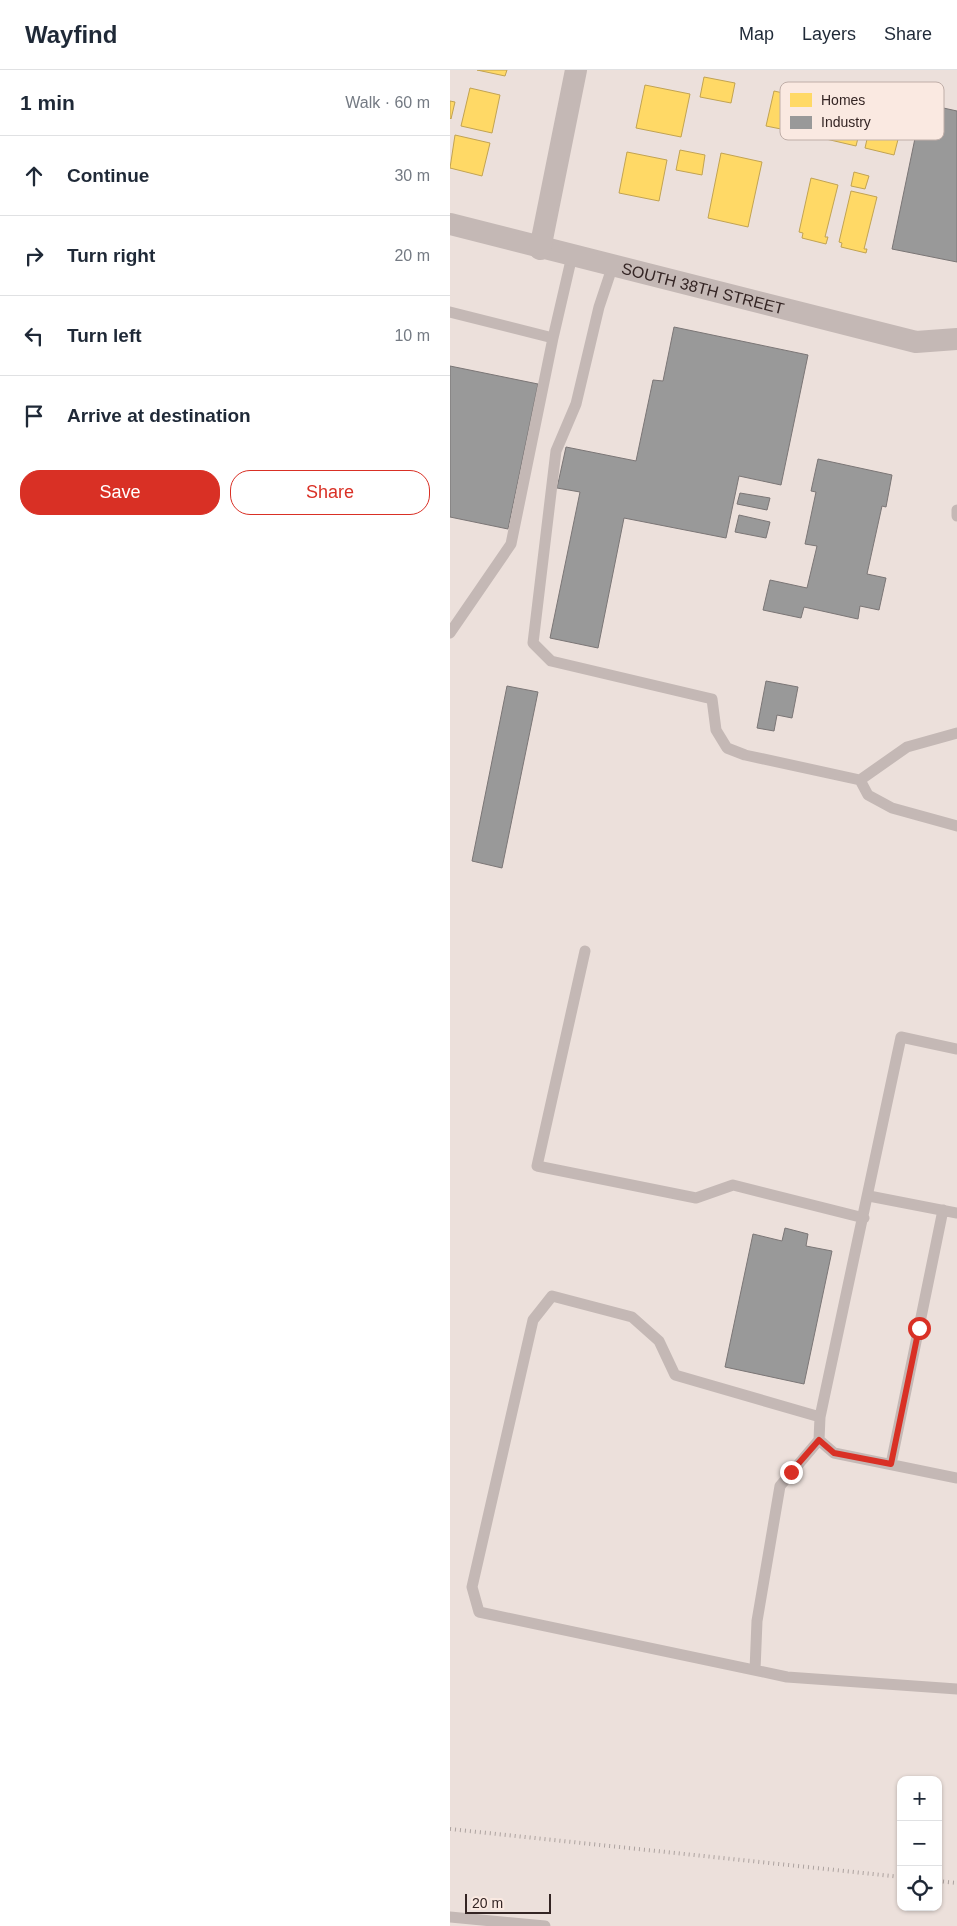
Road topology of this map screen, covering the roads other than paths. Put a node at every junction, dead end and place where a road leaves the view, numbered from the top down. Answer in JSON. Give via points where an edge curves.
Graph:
{"nodes":[{"id":1,"x":576,"y":70,"type":"edge"},
{"id":2,"x":450,"y":224,"type":"edge"},
{"id":3,"x":540,"y":248,"type":"junction"},
{"id":4,"x":572,"y":256,"type":"junction"},
{"id":5,"x":612,"y":266,"type":"junction"},
{"id":6,"x":450,"y":312,"type":"edge"},
{"id":7,"x":553,"y":338,"type":"junction"},
{"id":8,"x":957,"y":338,"type":"edge"},
{"id":9,"x":957,"y":510,"type":"edge"},
{"id":10,"x":957,"y":516,"type":"edge"},
{"id":11,"x":450,"y":633,"type":"edge"},
{"id":12,"x":957,"y":733,"type":"edge"},
{"id":13,"x":860,"y":780,"type":"junction"},
{"id":14,"x":957,"y":826,"type":"edge"},
{"id":15,"x":584,"y":952,"type":"dead end"},
{"id":16,"x":957,"y":1049,"type":"edge"},
{"id":17,"x":869,"y":1196,"type":"junction"},
{"id":18,"x":943,"y":1210,"type":"junction"},
{"id":19,"x":957,"y":1213,"type":"edge"},
{"id":20,"x":864,"y":1218,"type":"junction"},
{"id":21,"x":820,"y":1418,"type":"junction"},
{"id":22,"x":819,"y":1440,"type":"junction"},
{"id":23,"x":891,"y":1464,"type":"junction"},
{"id":24,"x":957,"y":1478,"type":"edge"},
{"id":25,"x":755,"y":1670,"type":"junction"},
{"id":26,"x":957,"y":1689,"type":"edge"},
{"id":27,"x":450,"y":1917,"type":"edge"},
{"id":28,"x":545,"y":1926,"type":"edge"}],
"edges":[{"from":1,"to":3,"type":"street"},
{"from":2,"to":3,"type":"street","name":"SOUTH 38TH STREET"},
{"from":3,"to":4,"type":"street","name":"SOUTH 38TH STREET"},
{"from":4,"to":5,"type":"street","name":"SOUTH 38TH STREET"},
{"from":4,"to":7,"type":"lane"},
{"from":5,"to":8,"type":"street","name":"SOUTH 38TH STREET","via":[[916,342]]},
{"from":5,"to":13,"type":"lane","via":[[576,404],[556,451],[533,644],[551,662],[712,699],[716,730],[727,748],[745,755]]},
{"from":6,"to":7,"type":"lane"},
{"from":7,"to":11,"type":"lane","via":[[512,544]]},
{"from":9,"to":10,"type":"lane"},
{"from":12,"to":13,"type":"lane","via":[[907,747]]},
{"from":13,"to":14,"type":"lane","via":[[868,795],[892,808]]},
{"from":15,"to":20,"type":"lane","via":[[537,1166],[696,1198],[732,1185]]},
{"from":16,"to":17,"type":"lane","via":[[902,1037]]},
{"from":17,"to":18,"type":"lane"},
{"from":17,"to":20,"type":"lane"},
{"from":18,"to":19,"type":"lane"},
{"from":18,"to":23,"type":"lane"},
{"from":20,"to":21,"type":"lane"},
{"from":21,"to":22,"type":"lane"},
{"from":21,"to":25,"type":"lane","via":[[675,1375],[660,1341],[632,1317],[552,1296],[533,1320],[472,1587],[479,1612]]},
{"from":22,"to":23,"type":"lane","via":[[834,1453]]},
{"from":22,"to":25,"type":"lane","via":[[780,1486],[757,1621]]},
{"from":23,"to":24,"type":"lane"},
{"from":25,"to":26,"type":"lane","via":[[787,1677]]},
{"from":27,"to":28,"type":"lane"}]}
